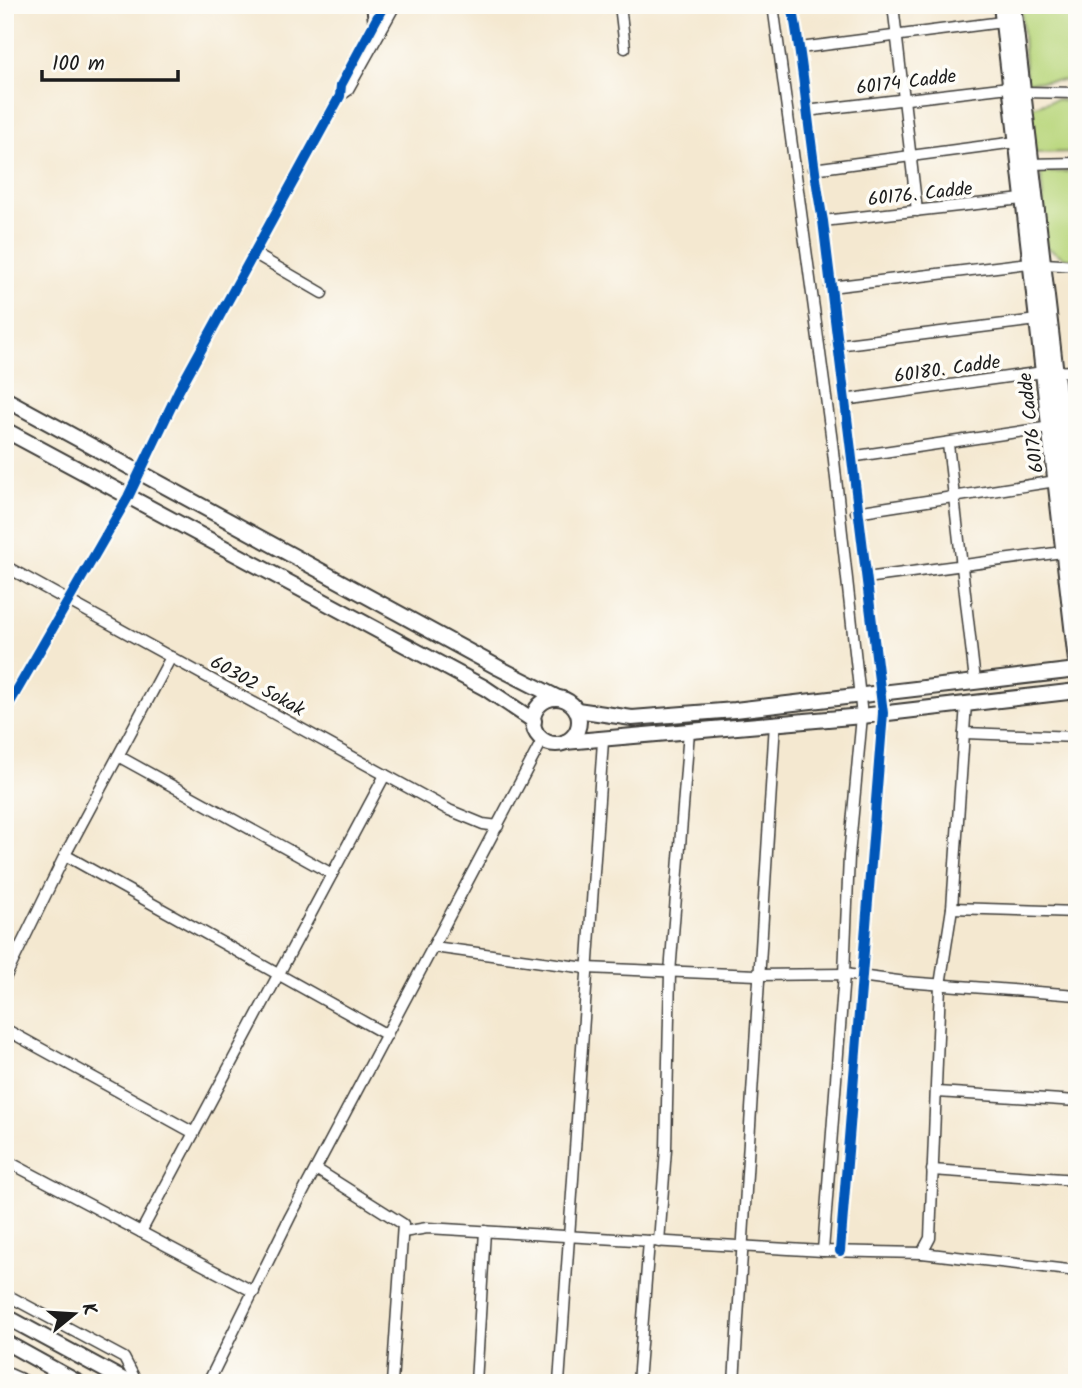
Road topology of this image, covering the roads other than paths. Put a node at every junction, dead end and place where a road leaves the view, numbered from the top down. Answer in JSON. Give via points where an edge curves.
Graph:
{"nodes":[{"id":1,"x":374,"y":5,"type":"edge"},
{"id":2,"x":384,"y":5,"type":"edge"},
{"id":3,"x":396,"y":5,"type":"edge"},
{"id":4,"x":620,"y":5,"type":"edge"},
{"id":5,"x":773,"y":5,"type":"edge"},
{"id":6,"x":792,"y":5,"type":"edge"},
{"id":7,"x":893,"y":5,"type":"edge"},
{"id":8,"x":1001,"y":5,"type":"edge"},
{"id":9,"x":1013,"y":5,"type":"edge"},
{"id":10,"x":376,"y":21,"type":"junction"},
{"id":11,"x":1002,"y":22,"type":"junction"},
{"id":12,"x":897,"y":34,"type":"junction"},
{"id":13,"x":625,"y":48,"type":"dead end"},
{"id":14,"x":800,"y":48,"type":"junction"},
{"id":15,"x":1016,"y":89,"type":"junction"},
{"id":16,"x":1077,"y":93,"type":"edge"},
{"id":17,"x":340,"y":96,"type":"junction"},
{"id":18,"x":904,"y":99,"type":"junction"},
{"id":19,"x":806,"y":111,"type":"junction"},
{"id":20,"x":1016,"y":142,"type":"junction"},
{"id":21,"x":912,"y":158,"type":"junction"},
{"id":22,"x":1077,"y":163,"type":"edge"},
{"id":23,"x":1024,"y":164,"type":"junction"},
{"id":24,"x":813,"y":169,"type":"junction"},
{"id":25,"x":1022,"y":199,"type":"junction"},
{"id":26,"x":917,"y":211,"type":"junction"},
{"id":27,"x":823,"y":221,"type":"junction"},
{"id":28,"x":253,"y":253,"type":"junction"},
{"id":29,"x":1036,"y":263,"type":"junction"},
{"id":30,"x":1077,"y":266,"type":"edge"},
{"id":31,"x":830,"y":287,"type":"junction"},
{"id":32,"x":322,"y":293,"type":"dead end"},
{"id":33,"x":1037,"y":320,"type":"junction"},
{"id":34,"x":837,"y":345,"type":"junction"},
{"id":35,"x":1077,"y":372,"type":"edge"},
{"id":36,"x":1049,"y":373,"type":"junction"},
{"id":37,"x":5,"y":399,"type":"edge"},
{"id":38,"x":844,"y":400,"type":"junction"},
{"id":39,"x":1051,"y":427,"type":"junction"},
{"id":40,"x":5,"y":430,"type":"edge"},
{"id":41,"x":948,"y":444,"type":"junction"},
{"id":42,"x":850,"y":457,"type":"junction"},
{"id":43,"x":140,"y":472,"type":"junction"},
{"id":44,"x":1067,"y":483,"type":"edge"},
{"id":45,"x":128,"y":497,"type":"junction"},
{"id":46,"x":953,"y":497,"type":"junction"},
{"id":47,"x":856,"y":512,"type":"junction"},
{"id":48,"x":1073,"y":551,"type":"edge"},
{"id":49,"x":960,"y":565,"type":"junction"},
{"id":50,"x":5,"y":566,"type":"edge"},
{"id":51,"x":866,"y":578,"type":"junction"},
{"id":52,"x":69,"y":600,"type":"junction"},
{"id":53,"x":171,"y":657,"type":"junction"},
{"id":54,"x":1077,"y":670,"type":"edge"},
{"id":55,"x":975,"y":681,"type":"junction"},
{"id":56,"x":1077,"y":691,"type":"edge"},
{"id":57,"x":881,"y":692,"type":"junction"},
{"id":58,"x":859,"y":695,"type":"junction"},
{"id":59,"x":9,"y":696,"type":"edge"},
{"id":60,"x":558,"y":698,"type":"junction"},
{"id":61,"x":966,"y":704,"type":"junction"},
{"id":62,"x":577,"y":710,"type":"junction"},
{"id":63,"x":5,"y":711,"type":"edge"},
{"id":64,"x":883,"y":713,"type":"junction"},
{"id":65,"x":862,"y":716,"type":"junction"},
{"id":66,"x":534,"y":721,"type":"junction"},
{"id":67,"x":775,"y":723,"type":"junction"},
{"id":68,"x":689,"y":731,"type":"junction"},
{"id":69,"x":964,"y":733,"type":"junction"},
{"id":70,"x":1077,"y":737,"type":"edge"},
{"id":71,"x":544,"y":740,"type":"junction"},
{"id":72,"x":604,"y":741,"type":"junction"},
{"id":73,"x":565,"y":742,"type":"junction"},
{"id":74,"x":118,"y":756,"type":"junction"},
{"id":75,"x":385,"y":775,"type":"junction"},
{"id":76,"x":498,"y":826,"type":"junction"},
{"id":77,"x":65,"y":855,"type":"junction"},
{"id":78,"x":332,"y":874,"type":"junction"},
{"id":79,"x":952,"y":908,"type":"junction"},
{"id":80,"x":1077,"y":912,"type":"edge"},
{"id":81,"x":434,"y":947,"type":"junction"},
{"id":82,"x":586,"y":968,"type":"junction"},
{"id":83,"x":670,"y":972,"type":"junction"},
{"id":84,"x":844,"y":974,"type":"junction"},
{"id":85,"x":277,"y":975,"type":"junction"},
{"id":86,"x":757,"y":975,"type":"junction"},
{"id":87,"x":861,"y":976,"type":"junction"},
{"id":88,"x":5,"y":978,"type":"edge"},
{"id":89,"x":940,"y":985,"type":"junction"},
{"id":90,"x":1077,"y":995,"type":"edge"},
{"id":91,"x":5,"y":1029,"type":"edge"},
{"id":92,"x":387,"y":1035,"type":"junction"},
{"id":93,"x":937,"y":1092,"type":"junction"},
{"id":94,"x":1077,"y":1101,"type":"edge"},
{"id":95,"x":194,"y":1133,"type":"junction"},
{"id":96,"x":5,"y":1160,"type":"edge"},
{"id":97,"x":316,"y":1169,"type":"junction"},
{"id":98,"x":932,"y":1170,"type":"junction"},
{"id":99,"x":1077,"y":1180,"type":"edge"},
{"id":100,"x":485,"y":1231,"type":"junction"},
{"id":101,"x":141,"y":1232,"type":"junction"},
{"id":102,"x":402,"y":1232,"type":"junction"},
{"id":103,"x":569,"y":1236,"type":"junction"},
{"id":104,"x":654,"y":1242,"type":"junction"},
{"id":105,"x":742,"y":1247,"type":"junction"},
{"id":106,"x":823,"y":1251,"type":"junction"},
{"id":107,"x":840,"y":1251,"type":"junction"},
{"id":108,"x":922,"y":1254,"type":"junction"},
{"id":109,"x":1077,"y":1271,"type":"edge"},
{"id":110,"x":254,"y":1292,"type":"junction"},
{"id":111,"x":5,"y":1294,"type":"edge"},
{"id":112,"x":5,"y":1316,"type":"edge"},
{"id":113,"x":5,"y":1342,"type":"edge"},
{"id":114,"x":5,"y":1372,"type":"edge"},
{"id":115,"x":30,"y":1383,"type":"edge"},
{"id":116,"x":79,"y":1383,"type":"edge"},
{"id":117,"x":128,"y":1383,"type":"edge"},
{"id":118,"x":137,"y":1383,"type":"edge"},
{"id":119,"x":208,"y":1383,"type":"edge"},
{"id":120,"x":392,"y":1383,"type":"edge"},
{"id":121,"x":476,"y":1383,"type":"edge"},
{"id":122,"x":559,"y":1383,"type":"edge"},
{"id":123,"x":638,"y":1383,"type":"edge"},
{"id":124,"x":734,"y":1383,"type":"edge"}],
"edges":[{"from":1,"to":10,"type":"main road"},
{"from":2,"to":10,"type":"street"},
{"from":3,"to":17,"type":"street"},
{"from":4,"to":13,"type":"street"},
{"from":5,"to":58,"type":"street","via":[[832,442]]},
{"from":6,"to":14,"type":"street"},
{"from":7,"to":12,"type":"street"},
{"from":8,"to":11,"type":"main road","name":"60176 Cadde"},
{"from":9,"to":15,"type":"main road"},
{"from":10,"to":17,"type":"street","via":[[341,85]]},
{"from":11,"to":12,"type":"street"},
{"from":11,"to":15,"type":"main road","name":"60176 Cadde"},
{"from":12,"to":14,"type":"street"},
{"from":12,"to":18,"type":"street"},
{"from":14,"to":19,"type":"street"},
{"from":15,"to":16,"type":"street","name":"60174 Cadde"},
{"from":15,"to":18,"type":"street","name":"60174 Cadde"},
{"from":15,"to":20,"type":"main road","name":"60176 Cadde"},
{"from":15,"to":23,"type":"main road"},
{"from":17,"to":28,"type":"street"},
{"from":18,"to":19,"type":"street","name":"60174 Cadde"},
{"from":18,"to":21,"type":"street"},
{"from":19,"to":24,"type":"street"},
{"from":20,"to":21,"type":"street"},
{"from":20,"to":23,"type":"main road","name":"60176 Cadde"},
{"from":21,"to":24,"type":"street"},
{"from":21,"to":26,"type":"street"},
{"from":22,"to":23,"type":"street"},
{"from":23,"to":25,"type":"main road","name":"60176 Cadde"},
{"from":23,"to":29,"type":"main road"},
{"from":24,"to":27,"type":"street"},
{"from":25,"to":26,"type":"street","name":"60176. Cadde"},
{"from":25,"to":29,"type":"main road","name":"60176 Cadde"},
{"from":26,"to":27,"type":"street","name":"60176. Cadde"},
{"from":27,"to":31,"type":"street"},
{"from":28,"to":32,"type":"street"},
{"from":28,"to":43,"type":"street"},
{"from":29,"to":30,"type":"street"},
{"from":29,"to":31,"type":"street"},
{"from":29,"to":33,"type":"main road","name":"60176 Cadde"},
{"from":29,"to":36,"type":"main road"},
{"from":31,"to":34,"type":"street"},
{"from":33,"to":34,"type":"street"},
{"from":33,"to":36,"type":"main road","name":"60176 Cadde"},
{"from":34,"to":38,"type":"street"},
{"from":35,"to":36,"type":"street","name":"60180. Cadde"},
{"from":36,"to":38,"type":"street","name":"60180. Cadde"},
{"from":36,"to":39,"type":"main road","name":"60176 Cadde"},
{"from":36,"to":44,"type":"main road"},
{"from":37,"to":43,"type":"main road"},
{"from":38,"to":42,"type":"street"},
{"from":39,"to":41,"type":"street"},
{"from":39,"to":44,"type":"main road","name":"60176 Cadde"},
{"from":40,"to":45,"type":"main road"},
{"from":41,"to":42,"type":"street"},
{"from":41,"to":46,"type":"street"},
{"from":42,"to":47,"type":"street"},
{"from":43,"to":45,"type":"street"},
{"from":43,"to":60,"type":"main road"},
{"from":44,"to":46,"type":"street"},
{"from":44,"to":48,"type":"main road","name":"60176 Cadde"},
{"from":45,"to":52,"type":"street"},
{"from":45,"to":66,"type":"main road","via":[[485,688]]},
{"from":46,"to":47,"type":"street"},
{"from":46,"to":49,"type":"street"},
{"from":47,"to":51,"type":"street"},
{"from":48,"to":49,"type":"street"},
{"from":48,"to":54,"type":"main road","name":"60176 Cadde"},
{"from":49,"to":51,"type":"street"},
{"from":49,"to":55,"type":"street"},
{"from":50,"to":52,"type":"street","name":"60302 Sokak"},
{"from":51,"to":57,"type":"street"},
{"from":52,"to":53,"type":"street","name":"60302 Sokak"},
{"from":52,"to":59,"type":"street"},
{"from":53,"to":74,"type":"street"},
{"from":53,"to":75,"type":"street","name":"60302 Sokak"},
{"from":54,"to":55,"type":"main road"},
{"from":55,"to":57,"type":"main road"},
{"from":56,"to":61,"type":"main road"},
{"from":57,"to":58,"type":"main road"},
{"from":57,"to":64,"type":"street"},
{"from":58,"to":62,"type":"main road","via":[[632,718]]},
{"from":58,"to":65,"type":"street"},
{"from":59,"to":63,"type":"street"},
{"from":60,"to":62,"type":"main road"},
{"from":60,"to":66,"type":"main road","via":[[538,707]]},
{"from":61,"to":64,"type":"main road"},
{"from":61,"to":69,"type":"street"},
{"from":62,"to":73,"type":"main road","via":[[579,726]]},
{"from":64,"to":65,"type":"main road"},
{"from":64,"to":87,"type":"street"},
{"from":65,"to":67,"type":"main road"},
{"from":65,"to":84,"type":"street"},
{"from":66,"to":71,"type":"main road"},
{"from":67,"to":68,"type":"main road"},
{"from":67,"to":86,"type":"street"},
{"from":68,"to":72,"type":"main road"},
{"from":68,"to":83,"type":"street"},
{"from":69,"to":70,"type":"street"},
{"from":69,"to":79,"type":"street"},
{"from":71,"to":73,"type":"main road"},
{"from":71,"to":76,"type":"street"},
{"from":72,"to":73,"type":"main road"},
{"from":72,"to":82,"type":"street"},
{"from":74,"to":77,"type":"street"},
{"from":74,"to":78,"type":"street"},
{"from":75,"to":76,"type":"street","name":"60302 Sokak","via":[[449,810]]},
{"from":75,"to":78,"type":"street"},
{"from":76,"to":81,"type":"street"},
{"from":77,"to":85,"type":"street"},
{"from":77,"to":88,"type":"street"},
{"from":78,"to":85,"type":"street"},
{"from":79,"to":80,"type":"street"},
{"from":79,"to":89,"type":"street"},
{"from":81,"to":82,"type":"street"},
{"from":81,"to":92,"type":"street"},
{"from":82,"to":83,"type":"street"},
{"from":82,"to":103,"type":"street"},
{"from":83,"to":86,"type":"street"},
{"from":83,"to":104,"type":"street","via":[[666,1149]]},
{"from":84,"to":86,"type":"street"},
{"from":84,"to":87,"type":"street"},
{"from":84,"to":106,"type":"street"},
{"from":85,"to":92,"type":"street"},
{"from":85,"to":95,"type":"street"},
{"from":86,"to":105,"type":"street"},
{"from":87,"to":89,"type":"street"},
{"from":87,"to":107,"type":"street"},
{"from":89,"to":90,"type":"street"},
{"from":89,"to":93,"type":"street"},
{"from":91,"to":95,"type":"street"},
{"from":92,"to":97,"type":"street"},
{"from":93,"to":94,"type":"street"},
{"from":93,"to":98,"type":"street"},
{"from":95,"to":101,"type":"street"},
{"from":96,"to":101,"type":"street"},
{"from":97,"to":102,"type":"street","via":[[403,1224]]},
{"from":97,"to":110,"type":"street"},
{"from":98,"to":99,"type":"street"},
{"from":98,"to":108,"type":"street","via":[[930,1238]]},
{"from":100,"to":102,"type":"street","via":[[427,1228]]},
{"from":100,"to":103,"type":"street"},
{"from":100,"to":121,"type":"street"},
{"from":101,"to":110,"type":"street"},
{"from":102,"to":120,"type":"street"},
{"from":103,"to":104,"type":"street"},
{"from":103,"to":122,"type":"street"},
{"from":104,"to":105,"type":"street"},
{"from":104,"to":123,"type":"street"},
{"from":105,"to":106,"type":"street"},
{"from":105,"to":124,"type":"street"},
{"from":106,"to":107,"type":"street"},
{"from":107,"to":108,"type":"street"},
{"from":108,"to":109,"type":"street"},
{"from":110,"to":119,"type":"street"},
{"from":111,"to":118,"type":"street","via":[[124,1358]]},
{"from":112,"to":117,"type":"main road"},
{"from":113,"to":116,"type":"main road"},
{"from":114,"to":115,"type":"street"}]}
